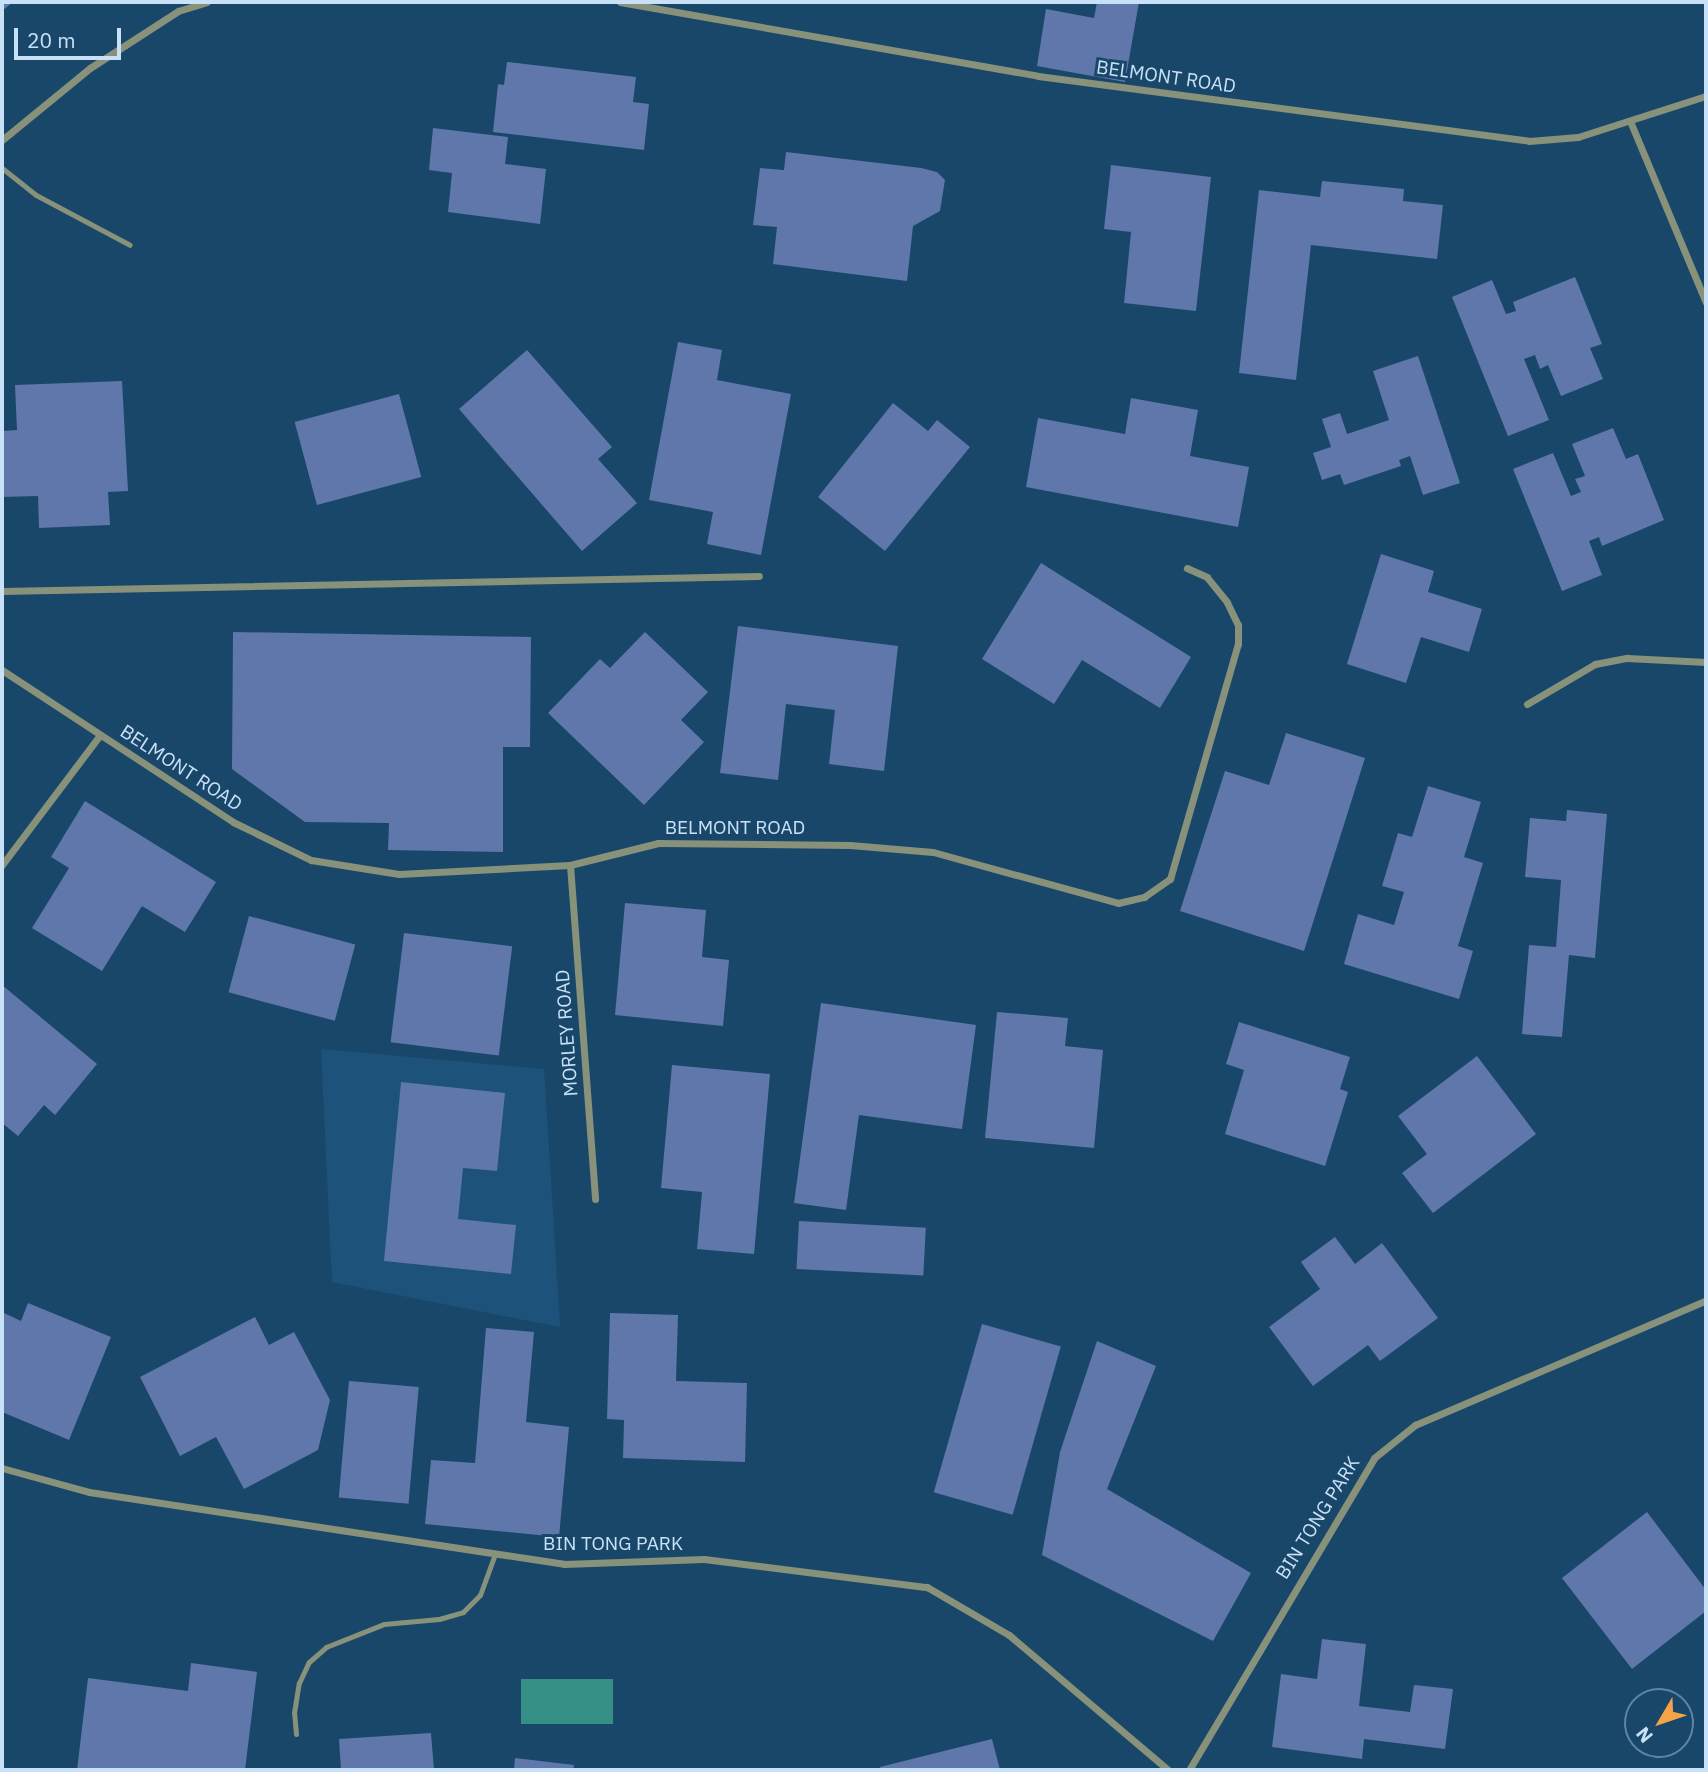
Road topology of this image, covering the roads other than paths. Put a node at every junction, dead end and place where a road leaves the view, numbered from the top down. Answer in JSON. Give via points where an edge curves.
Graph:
{"nodes":[{"id":1,"x":207,"y":2,"type":"edge"},
{"id":2,"x":620,"y":2,"type":"edge"},
{"id":3,"x":1706,"y":96,"type":"edge"},
{"id":4,"x":1630,"y":121,"type":"junction"},
{"id":5,"x":2,"y":140,"type":"edge"},
{"id":6,"x":2,"y":168,"type":"edge"},
{"id":7,"x":130,"y":244,"type":"dead end"},
{"id":8,"x":1706,"y":303,"type":"edge"},
{"id":9,"x":1187,"y":568,"type":"dead end"},
{"id":10,"x":759,"y":576,"type":"dead end"},
{"id":11,"x":2,"y":592,"type":"edge"},
{"id":12,"x":1706,"y":662,"type":"edge"},
{"id":13,"x":2,"y":670,"type":"edge"},
{"id":14,"x":1527,"y":704,"type":"dead end"},
{"id":15,"x":100,"y":735,"type":"junction"},
{"id":16,"x":2,"y":865,"type":"edge"},
{"id":17,"x":570,"y":865,"type":"junction"},
{"id":18,"x":595,"y":1199,"type":"dead end"},
{"id":19,"x":1706,"y":1300,"type":"edge"},
{"id":20,"x":2,"y":1468,"type":"edge"},
{"id":21,"x":495,"y":1554,"type":"junction"},
{"id":22,"x":296,"y":1734,"type":"dead end"},
{"id":23,"x":1168,"y":1770,"type":"edge"},
{"id":24,"x":1189,"y":1770,"type":"edge"}],
"edges":[{"from":1,"to":5,"type":"street","via":[[178,11],[90,68]]},
{"from":2,"to":4,"type":"street","name":"BELMONT ROAD","via":[[1038,76],[1529,141],[1578,136]]},
{"from":3,"to":4,"type":"street","name":"BELMONT ROAD"},
{"from":4,"to":8,"type":"street"},
{"from":6,"to":7,"type":"lane","via":[[36,195]]},
{"from":9,"to":17,"type":"street","name":"BELMONT ROAD","via":[[1207,577],[1227,602],[1238,625],[1238,644],[1170,879],[1144,897],[1118,903],[933,852],[849,845],[658,844]]},
{"from":10,"to":11,"type":"street"},
{"from":12,"to":14,"type":"street","via":[[1627,658],[1595,664]]},
{"from":13,"to":15,"type":"street","name":"BELMONT ROAD"},
{"from":15,"to":16,"type":"street"},
{"from":15,"to":17,"type":"street","name":"BELMONT ROAD","via":[[233,821],[311,860],[399,874]]},
{"from":17,"to":18,"type":"street","name":"MORLEY ROAD"},
{"from":19,"to":24,"type":"street","name":"BIN TONG PARK","via":[[1415,1426],[1374,1458]]},
{"from":20,"to":21,"type":"street","name":"BIN TONG PARK","via":[[89,1492]]},
{"from":21,"to":22,"type":"lane","via":[[480,1595],[463,1612],[384,1624],[326,1647],[309,1662],[299,1684]]},
{"from":21,"to":23,"type":"street","name":"BIN TONG PARK","via":[[564,1564],[704,1559],[927,1587],[1009,1634]]}]}
